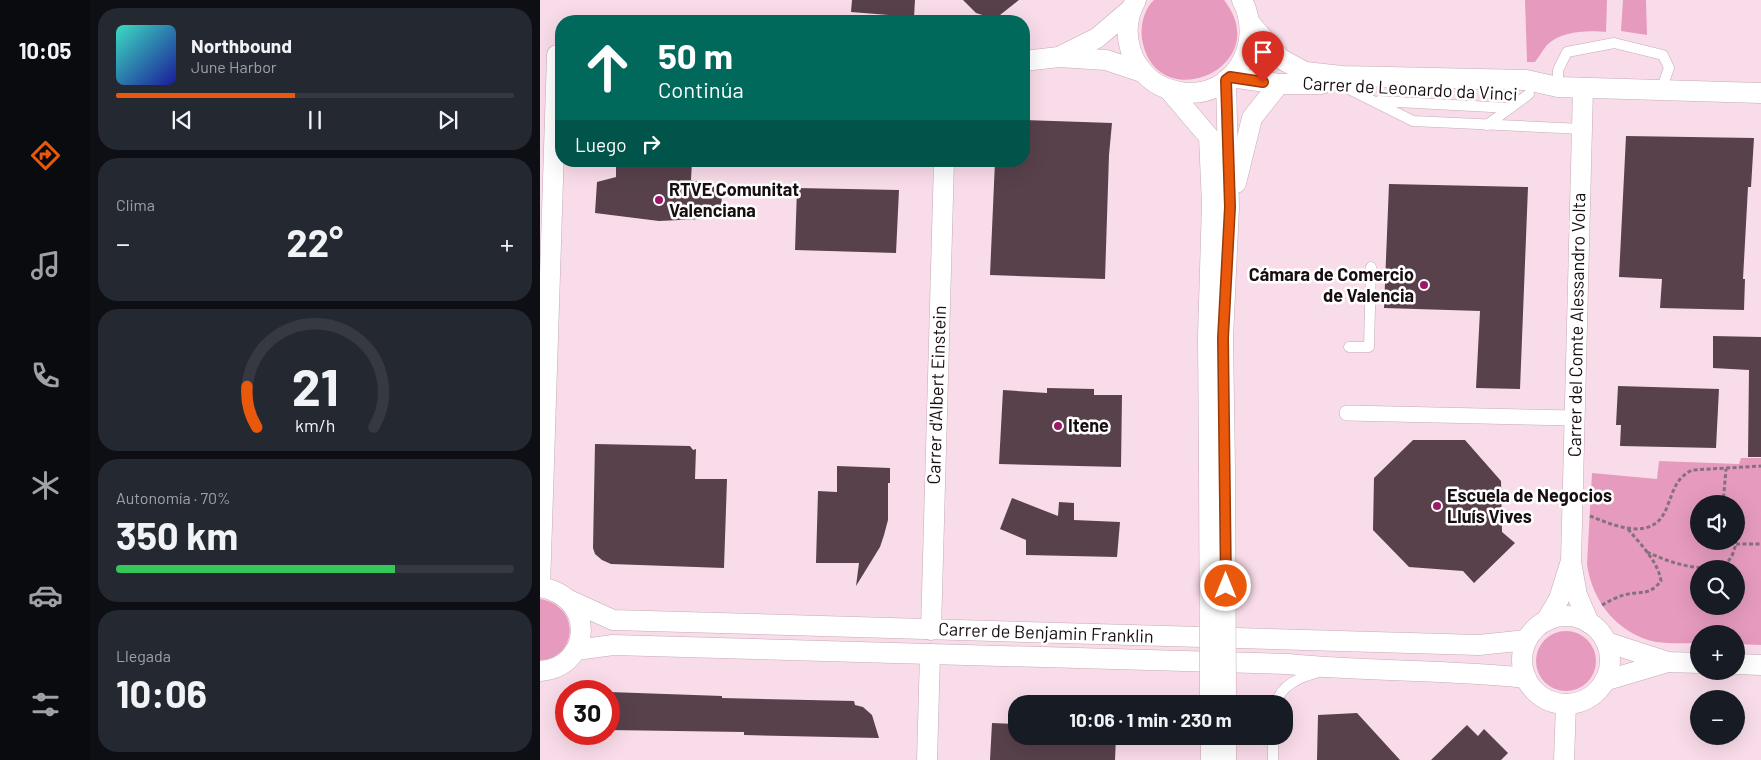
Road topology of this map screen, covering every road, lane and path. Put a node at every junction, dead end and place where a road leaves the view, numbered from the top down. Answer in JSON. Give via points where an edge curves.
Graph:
{"nodes":[{"id":1,"x":1134,"y":4,"type":"edge"},
{"id":2,"x":1247,"y":8,"type":"edge"},
{"id":3,"x":553,"y":55,"type":"edge"},
{"id":4,"x":1059,"y":56,"type":"junction"},
{"id":5,"x":1030,"y":60,"type":"edge"},
{"id":6,"x":1142,"y":72,"type":"junction"},
{"id":7,"x":1228,"y":78,"type":"junction"},
{"id":8,"x":1279,"y":84,"type":"junction"},
{"id":9,"x":1343,"y":86,"type":"junction"},
{"id":10,"x":1558,"y":87,"type":"junction"},
{"id":11,"x":1583,"y":88,"type":"junction"},
{"id":12,"x":1170,"y":90,"type":"junction"},
{"id":13,"x":1661,"y":90,"type":"junction"},
{"id":14,"x":1761,"y":93,"type":"edge"},
{"id":15,"x":1529,"y":94,"type":"junction"},
{"id":16,"x":1373,"y":101,"type":"junction"},
{"id":17,"x":1510,"y":108,"type":"junction"},
{"id":18,"x":1488,"y":124,"type":"junction"},
{"id":19,"x":1582,"y":129,"type":"junction"},
{"id":20,"x":944,"y":167,"type":"edge"},
{"id":21,"x":1230,"y":207,"type":"junction"},
{"id":22,"x":546,"y":234,"type":"edge"},
{"id":23,"x":1371,"y":267,"type":"dead end"},
{"id":24,"x":544,"y":335,"type":"edge"},
{"id":25,"x":1349,"y":346,"type":"dead end"},
{"id":26,"x":1347,"y":413,"type":"dead end"},
{"id":27,"x":1575,"y":418,"type":"junction"},
{"id":28,"x":1761,"y":466,"type":"edge"},
{"id":29,"x":1217,"y":467,"type":"junction"},
{"id":30,"x":1726,"y":469,"type":"junction"},
{"id":31,"x":1724,"y":495,"type":"edge"},
{"id":32,"x":1590,"y":516,"type":"dead end"},
{"id":33,"x":1628,"y":528,"type":"junction"},
{"id":34,"x":1745,"y":543,"type":"edge"},
{"id":35,"x":1761,"y":544,"type":"edge"},
{"id":36,"x":1734,"y":550,"type":"edge"},
{"id":37,"x":1645,"y":551,"type":"junction"},
{"id":38,"x":1571,"y":562,"type":"junction"},
{"id":39,"x":540,"y":587,"type":"edge"},
{"id":40,"x":569,"y":600,"type":"junction"},
{"id":41,"x":1602,"y":605,"type":"dead end"},
{"id":42,"x":1546,"y":621,"type":"junction"},
{"id":43,"x":1589,"y":623,"type":"junction"},
{"id":44,"x":931,"y":630,"type":"junction"},
{"id":45,"x":1527,"y":640,"type":"junction"},
{"id":46,"x":1606,"y":642,"type":"junction"},
{"id":47,"x":576,"y":650,"type":"junction"},
{"id":48,"x":930,"y":654,"type":"junction"},
{"id":49,"x":1668,"y":662,"type":"junction"},
{"id":50,"x":1690,"y":663,"type":"edge"},
{"id":51,"x":1745,"y":664,"type":"edge"},
{"id":52,"x":1761,"y":665,"type":"edge"},
{"id":53,"x":1329,"y":668,"type":"junction"},
{"id":54,"x":540,"y":671,"type":"edge"},
{"id":55,"x":1526,"y":678,"type":"junction"},
{"id":56,"x":1604,"y":681,"type":"junction"},
{"id":57,"x":1210,"y":695,"type":"edge"},
{"id":58,"x":1226,"y":695,"type":"edge"},
{"id":59,"x":1280,"y":695,"type":"edge"},
{"id":60,"x":1566,"y":704,"type":"junction"},
{"id":61,"x":1210,"y":745,"type":"edge"},
{"id":62,"x":1226,"y":745,"type":"edge"},
{"id":63,"x":1273,"y":745,"type":"edge"},
{"id":64,"x":927,"y":760,"type":"edge"},
{"id":65,"x":1211,"y":760,"type":"edge"},
{"id":66,"x":1226,"y":760,"type":"edge"},
{"id":67,"x":1273,"y":760,"type":"edge"},
{"id":68,"x":1564,"y":760,"type":"edge"}],
"edges":[{"from":1,"to":4,"type":"street","via":[[1097,38]]},
{"from":1,"to":6,"type":"street","via":[[1127,25],[1128,42]]},
{"from":2,"to":7,"type":"street","via":[[1250,43],[1243,61]]},
{"from":2,"to":10,"type":"street","name":"Carrer de Leonardo da Vinci","via":[[1281,59],[1305,72],[1342,76],[1526,80]]},
{"from":3,"to":22,"type":"street"},
{"from":4,"to":5,"type":"street"},
{"from":4,"to":6,"type":"street","via":[[1106,60]]},
{"from":6,"to":12,"type":"street","via":[[1154,83]]},
{"from":7,"to":8,"type":"street","name":"Carrer de Leonardo da Vinci"},
{"from":7,"to":12,"type":"street","via":[[1209,90],[1189,93]]},
{"from":7,"to":21,"type":"street"},
{"from":8,"to":9,"type":"street","name":"Carrer de Leonardo da Vinci"},
{"from":8,"to":21,"type":"street","via":[[1252,118]]},
{"from":9,"to":15,"type":"street","name":"Carrer de Leonardo da Vinci"},
{"from":9,"to":16,"type":"lane"},
{"from":10,"to":11,"type":"street","name":"Carrer de Leonardo da Vinci"},
{"from":10,"to":13,"type":"lane","via":[[1558,70],[1567,52],[1614,43],[1664,54],[1669,68]]},
{"from":10,"to":15,"type":"street","name":"Carrer de Leonardo da Vinci"},
{"from":11,"to":13,"type":"street","name":"Carrer de Leonardo da Vinci"},
{"from":11,"to":19,"type":"street","name":"Carrer del Comte Alessandro Volta"},
{"from":12,"to":29,"type":"street","via":[[1209,136],[1212,204],[1208,336]]},
{"from":13,"to":14,"type":"street","name":"Carrer de Leonardo da Vinci"},
{"from":15,"to":17,"type":"lane"},
{"from":16,"to":17,"type":"lane"},
{"from":16,"to":18,"type":"lane","via":[[1413,121]]},
{"from":17,"to":18,"type":"lane"},
{"from":18,"to":19,"type":"lane"},
{"from":19,"to":27,"type":"street","name":"Carrer del Comte Alessandro Volta"},
{"from":20,"to":44,"type":"street","name":"Carrer d'Albert Einstein"},
{"from":21,"to":29,"type":"street"},
{"from":22,"to":24,"type":"street"},
{"from":23,"to":25,"type":"lane","via":[[1369,347]]},
{"from":24,"to":39,"type":"street"},
{"from":26,"to":27,"type":"street"},
{"from":27,"to":38,"type":"street","name":"Carrer del Comte Alessandro Volta"},
{"from":28,"to":30,"type":"path"},
{"from":29,"to":57,"type":"street","bridge":true},
{"from":29,"to":58,"type":"street","bridge":true},
{"from":30,"to":31,"type":"path"},
{"from":30,"to":33,"type":"path","via":[[1692,470],[1683,475],[1662,518],[1642,529]]},
{"from":32,"to":33,"type":"path"},
{"from":33,"to":37,"type":"path"},
{"from":34,"to":35,"type":"path"},
{"from":36,"to":37,"type":"path","via":[[1728,561],[1695,567],[1679,565]]},
{"from":37,"to":41,"type":"path","via":[[1660,574],[1661,581],[1654,590],[1622,595]]},
{"from":38,"to":42,"type":"street","name":"Carrer del Comte Alessandro Volta","via":[[1559,599]]},
{"from":38,"to":43,"type":"street","name":"Carrer del Comte Alessandro Volta","via":[[1577,595]]},
{"from":39,"to":40,"type":"street","name":"Carrer de Benjamin Franklin","via":[[561,593]]},
{"from":40,"to":44,"type":"street","name":"Carrer de Benjamin Franklin","via":[[613,620]]},
{"from":40,"to":47,"type":"street","via":[[581,624]]},
{"from":42,"to":43,"type":"street","via":[[1575,617]]},
{"from":42,"to":45,"type":"street"},
{"from":43,"to":46,"type":"street"},
{"from":44,"to":45,"type":"street","name":"Carrer de Benjamin Franklin","via":[[1479,645]]},
{"from":45,"to":55,"type":"street","via":[[1522,665]]},
{"from":46,"to":49,"type":"street"},
{"from":46,"to":56,"type":"street","via":[[1609,669]]},
{"from":47,"to":48,"type":"street","name":"Carrer de Benjamin Franklin","via":[[613,644]]},
{"from":47,"to":54,"type":"street","via":[[559,666]]},
{"from":48,"to":53,"type":"street","name":"Carrer de Benjamin Franklin","via":[[1288,664]]},
{"from":48,"to":64,"type":"street"},
{"from":49,"to":50,"type":"street"},
{"from":49,"to":56,"type":"street"},
{"from":51,"to":52,"type":"street"},
{"from":53,"to":55,"type":"street","name":"Carrer de Benjamin Franklin","via":[[1479,672]]},
{"from":53,"to":59,"type":"lane","via":[[1294,680]]},
{"from":55,"to":60,"type":"street","via":[[1542,697]]},
{"from":56,"to":60,"type":"street","via":[[1588,698]]},
{"from":60,"to":68,"type":"street"},
{"from":61,"to":65,"type":"street"},
{"from":62,"to":66,"type":"street"},
{"from":63,"to":67,"type":"lane"}]}
